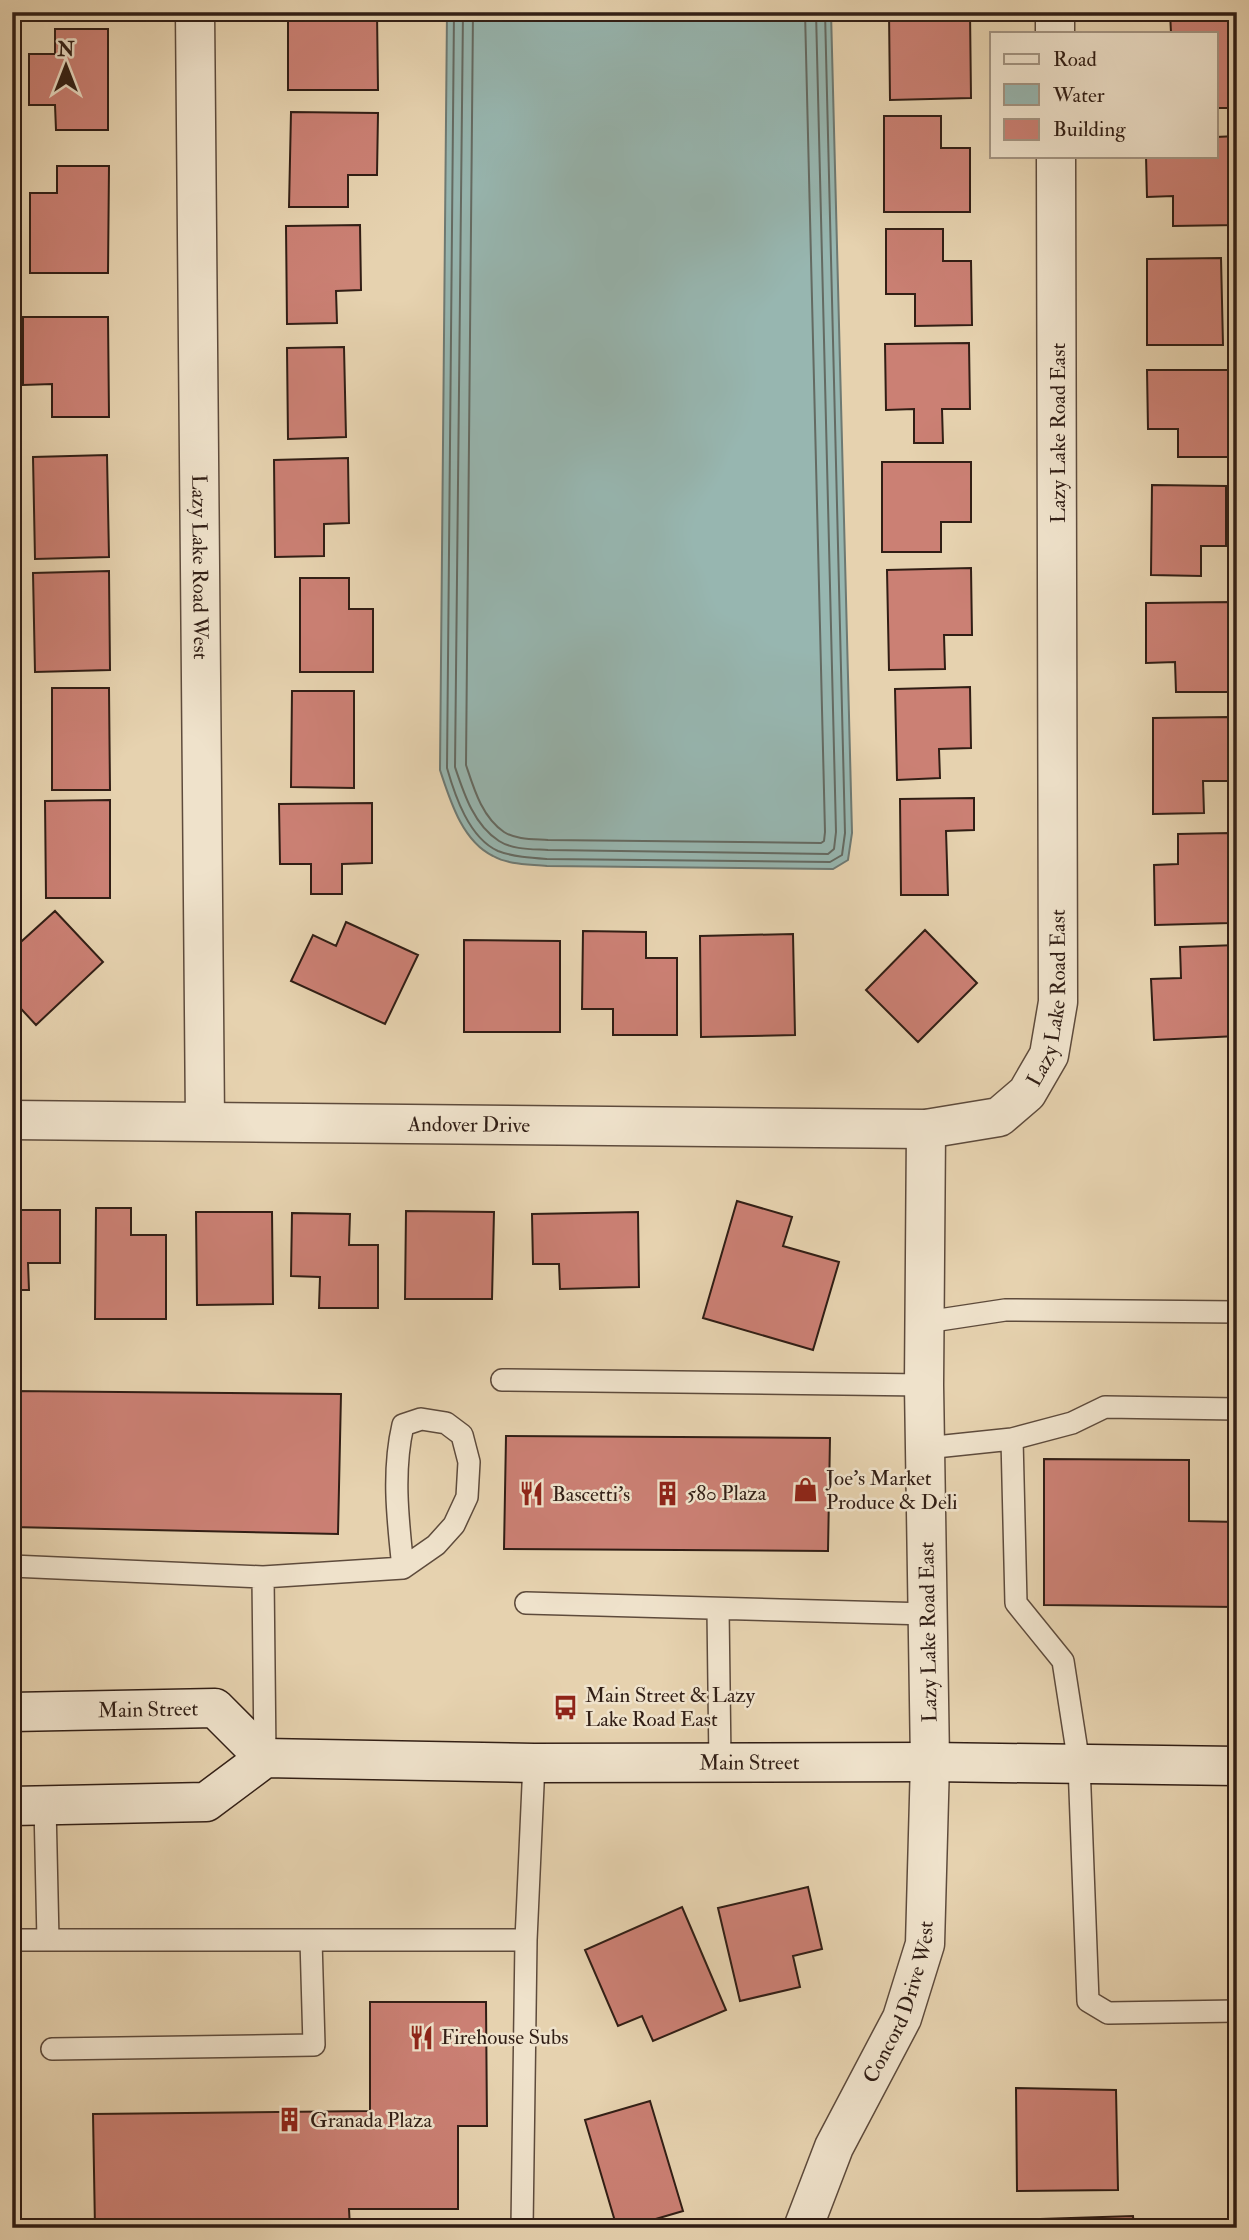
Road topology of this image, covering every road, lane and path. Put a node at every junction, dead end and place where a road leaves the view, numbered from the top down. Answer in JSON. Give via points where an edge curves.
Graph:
{"nodes":[{"id":1,"x":195,"y":12,"type":"edge"},
{"id":2,"x":1055,"y":12,"type":"edge"},
{"id":3,"x":1055,"y":32,"type":"edge"},
{"id":4,"x":1056,"y":158,"type":"edge"},
{"id":5,"x":12,"y":1120,"type":"edge"},
{"id":6,"x":205,"y":1121,"type":"junction"},
{"id":7,"x":926,"y":1129,"type":"junction"},
{"id":8,"x":1237,"y":1312,"type":"edge"},
{"id":9,"x":926,"y":1322,"type":"junction"},
{"id":10,"x":502,"y":1380,"type":"dead end"},
{"id":11,"x":925,"y":1385,"type":"junction"},
{"id":12,"x":1237,"y":1409,"type":"edge"},
{"id":13,"x":1012,"y":1439,"type":"junction"},
{"id":14,"x":926,"y":1448,"type":"junction"},
{"id":15,"x":12,"y":1566,"type":"edge"},
{"id":16,"x":403,"y":1568,"type":"junction"},
{"id":17,"x":263,"y":1577,"type":"junction"},
{"id":18,"x":526,"y":1604,"type":"dead end"},
{"id":19,"x":718,"y":1609,"type":"junction"},
{"id":20,"x":928,"y":1614,"type":"junction"},
{"id":21,"x":12,"y":1712,"type":"edge"},
{"id":22,"x":265,"y":1758,"type":"junction"},
{"id":23,"x":930,"y":1762,"type":"junction"},
{"id":24,"x":534,"y":1763,"type":"junction"},
{"id":25,"x":720,"y":1763,"type":"junction"},
{"id":26,"x":1079,"y":1764,"type":"junction"},
{"id":27,"x":1237,"y":1766,"type":"edge"},
{"id":28,"x":29,"y":1806,"type":"edge"},
{"id":29,"x":12,"y":1940,"type":"edge"},
{"id":30,"x":48,"y":1940,"type":"junction"},
{"id":31,"x":311,"y":1940,"type":"junction"},
{"id":32,"x":526,"y":1940,"type":"junction"},
{"id":33,"x":1237,"y":2011,"type":"edge"},
{"id":34,"x":52,"y":2049,"type":"dead end"},
{"id":35,"x":522,"y":2228,"type":"edge"},
{"id":36,"x":803,"y":2228,"type":"edge"}],
"edges":[{"from":1,"to":6,"type":"street","name":"Lazy Lake Road West"},
{"from":2,"to":3,"type":"street"},
{"from":4,"to":7,"type":"street","name":"Lazy Lake Road East","via":[[1058,1002],[1049,1055],[1027,1093],[999,1118]]},
{"from":5,"to":6,"type":"street","name":"Andover Drive"},
{"from":6,"to":7,"type":"street","name":"Andover Drive"},
{"from":7,"to":9,"type":"street","name":"Lazy Lake Road East"},
{"from":8,"to":9,"type":"lane","via":[[1005,1310]]},
{"from":9,"to":11,"type":"street","name":"Lazy Lake Road East"},
{"from":10,"to":11,"type":"lane"},
{"from":11,"to":14,"type":"street","name":"Lazy Lake Road East"},
{"from":12,"to":13,"type":"lane","via":[[1105,1407],[1072,1423]]},
{"from":13,"to":14,"type":"lane"},
{"from":13,"to":26,"type":"lane","via":[[1016,1603],[1063,1661]]},
{"from":14,"to":20,"type":"street","name":"Lazy Lake Road East"},
{"from":15,"to":17,"type":"lane"},
{"from":16,"to":16,"type":"lane","via":[[436,1545],[454,1525],[467,1497],[469,1462],[461,1435],[446,1423],[421,1419],[403,1425],[398,1444],[397,1510]]},
{"from":16,"to":17,"type":"lane"},
{"from":17,"to":22,"type":"lane"},
{"from":18,"to":19,"type":"lane"},
{"from":19,"to":20,"type":"lane"},
{"from":19,"to":25,"type":"lane"},
{"from":20,"to":23,"type":"street","name":"Lazy Lake Road East"},
{"from":21,"to":22,"type":"street","name":"Main Street","via":[[215,1709]]},
{"from":22,"to":24,"type":"street","name":"Main Street"},
{"from":22,"to":28,"type":"street","via":[[206,1802]]},
{"from":23,"to":25,"type":"street","name":"Main Street"},
{"from":23,"to":26,"type":"street","name":"Main Street"},
{"from":23,"to":36,"type":"street","name":"Concord Drive West","via":[[925,1944],[902,2018],[834,2147]]},
{"from":24,"to":25,"type":"street","name":"Main Street"},
{"from":24,"to":32,"type":"lane"},
{"from":26,"to":27,"type":"street","name":"Main Street"},
{"from":26,"to":33,"type":"lane","via":[[1088,2001],[1108,2013]]},
{"from":28,"to":30,"type":"lane"},
{"from":29,"to":30,"type":"lane"},
{"from":30,"to":31,"type":"lane"},
{"from":31,"to":32,"type":"lane"},
{"from":31,"to":34,"type":"lane","via":[[314,2045]]},
{"from":32,"to":35,"type":"lane"}]}
